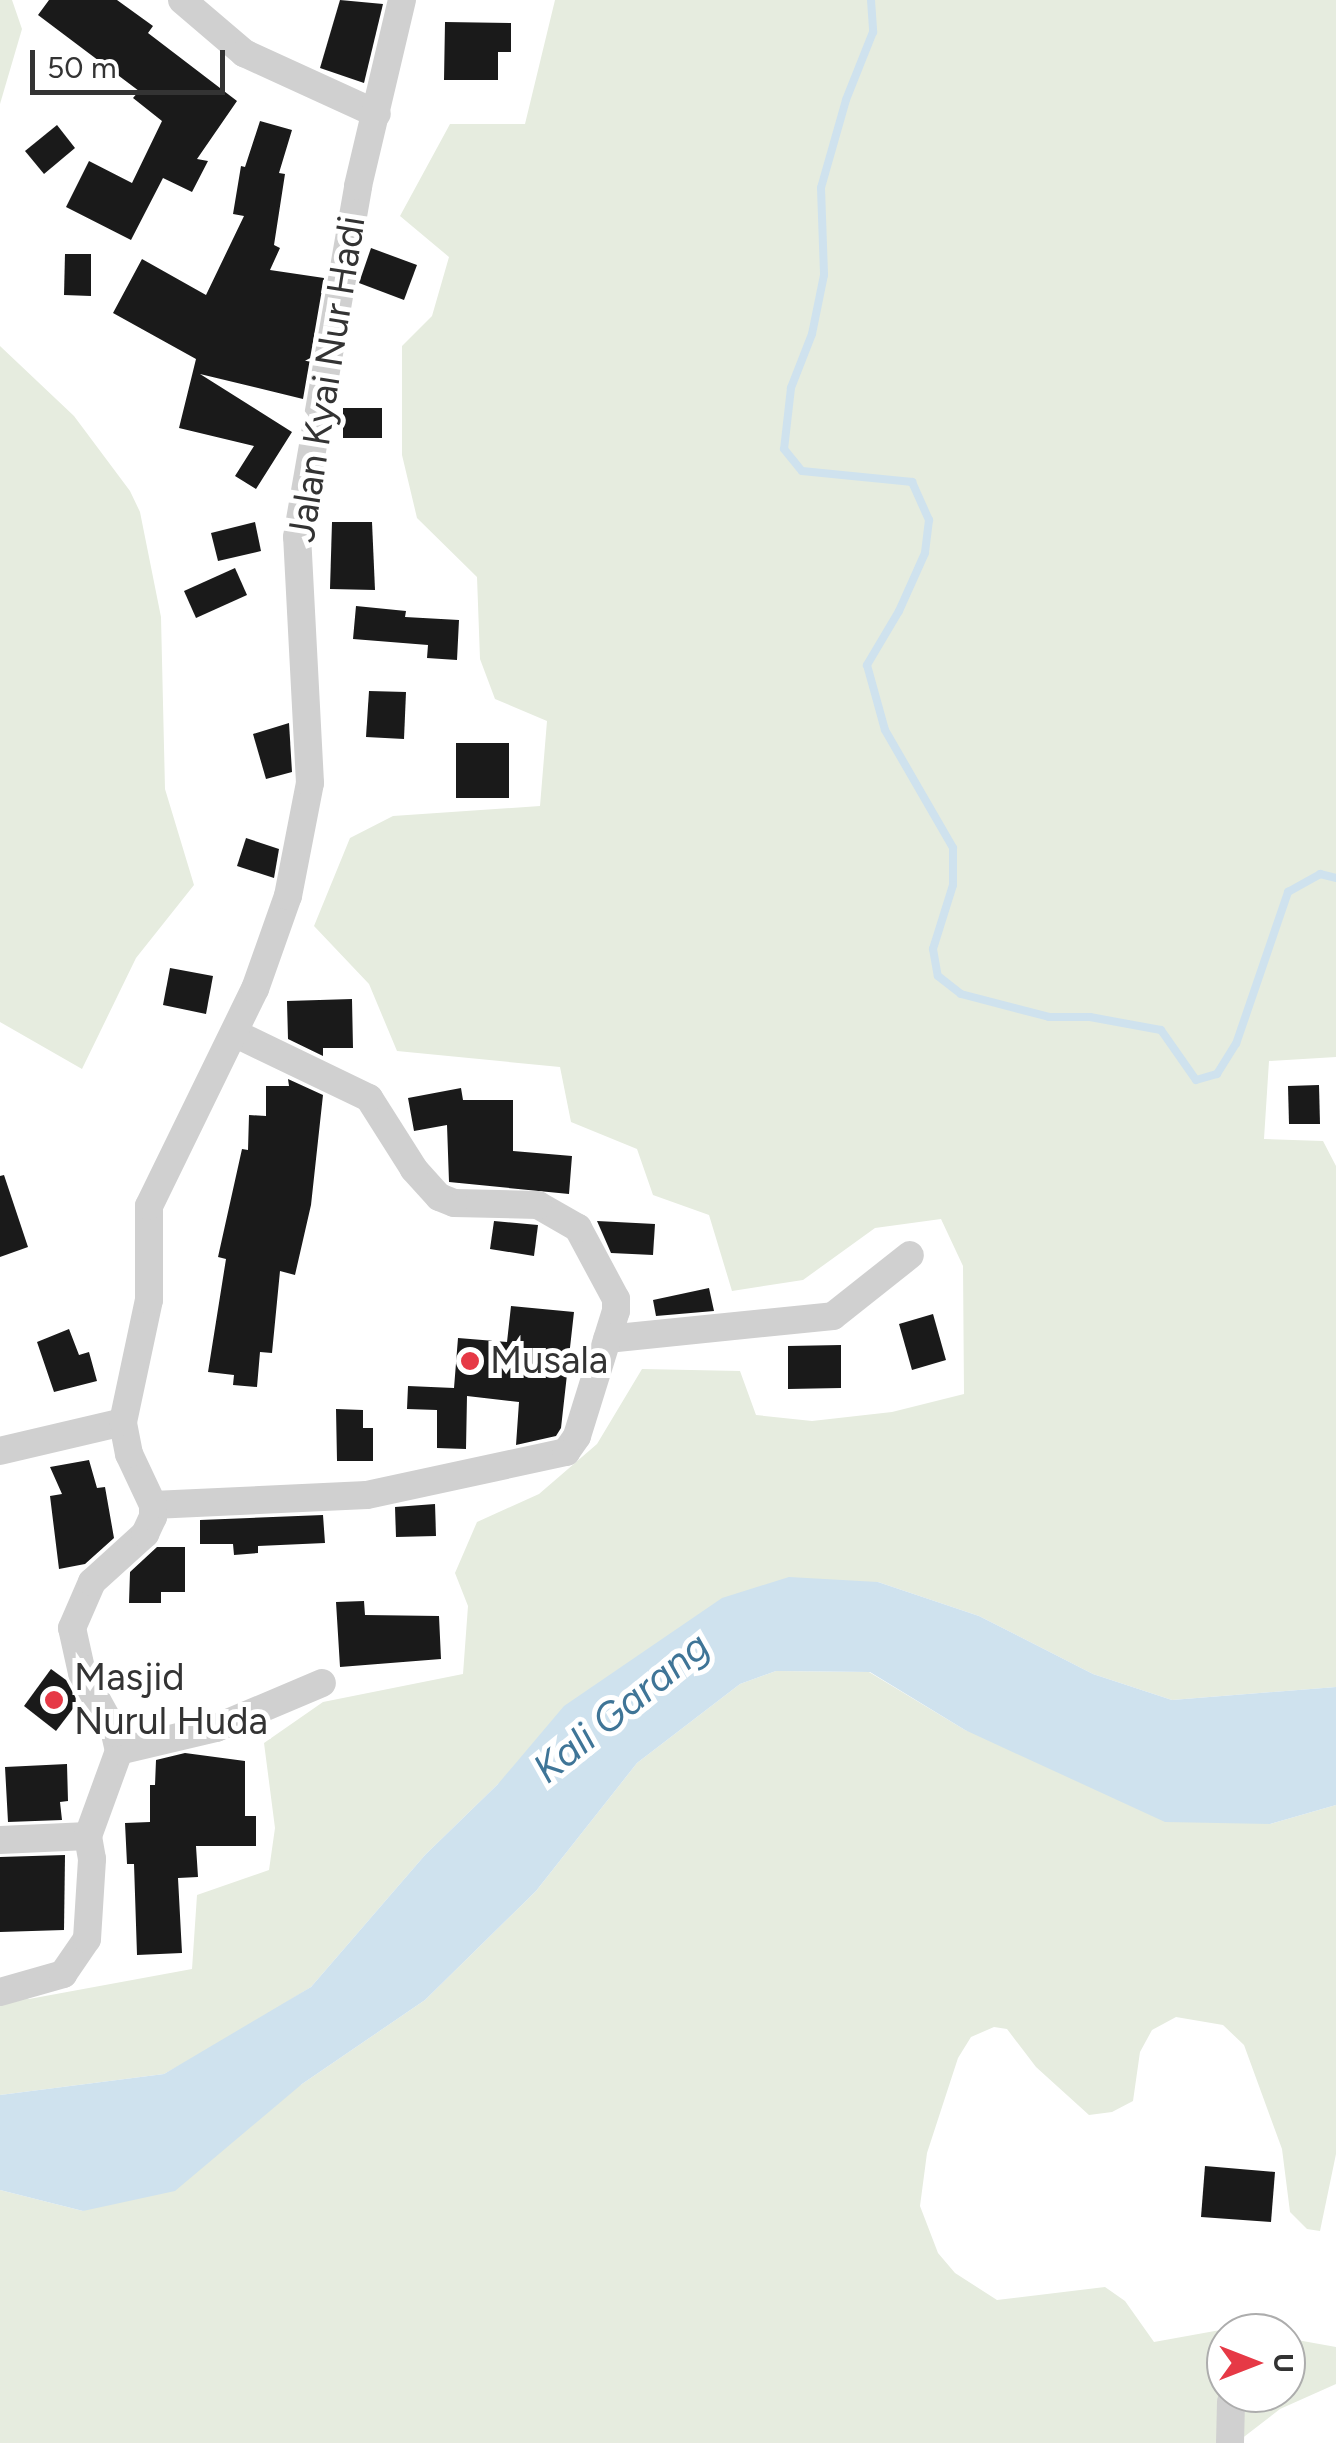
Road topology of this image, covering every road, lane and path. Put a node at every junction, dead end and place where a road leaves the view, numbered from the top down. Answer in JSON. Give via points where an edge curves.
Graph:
{"nodes":[{"id":1,"x":182,"y":0,"type":"edge"},
{"id":2,"x":402,"y":0,"type":"edge"},
{"id":3,"x":377,"y":114,"type":"junction"},
{"id":4,"x":234,"y":1033,"type":"junction"},
{"id":5,"x":910,"y":1254,"type":"dead end"},
{"id":6,"x":607,"y":1339,"type":"junction"},
{"id":7,"x":123,"y":1422,"type":"junction"},
{"id":8,"x":0,"y":1451,"type":"edge"},
{"id":9,"x":152,"y":1505,"type":"junction"},
{"id":10,"x":322,"y":1683,"type":"dead end"},
{"id":11,"x":119,"y":1751,"type":"junction"},
{"id":12,"x":88,"y":1836,"type":"junction"},
{"id":13,"x":0,"y":1840,"type":"edge"},
{"id":14,"x":0,"y":1992,"type":"edge"},
{"id":15,"x":1230,"y":2413,"type":"edge"},
{"id":16,"x":1230,"y":2443,"type":"edge"}],
"edges":[{"from":1,"to":3,"type":"street","via":[[244,53]]},
{"from":2,"to":3,"type":"street","name":"Jalan Kyai Nur Hadi"},
{"from":3,"to":4,"type":"street","name":"Jalan Kyai Nur Hadi","via":[[358,186],[297,537],[310,783],[288,896]]},
{"from":4,"to":6,"type":"street","via":[[369,1098],[439,1198],[538,1205],[578,1228],[616,1299]]},
{"from":4,"to":7,"type":"street","name":"Jalan Kyai Nur Hadi","via":[[149,1206],[149,1300]]},
{"from":5,"to":6,"type":"street","via":[[832,1316]]},
{"from":6,"to":9,"type":"street","via":[[576,1436],[558,1455],[366,1495]]},
{"from":7,"to":8,"type":"street"},
{"from":7,"to":9,"type":"street","name":"Jalan Kyai Nur Hadi"},
{"from":9,"to":11,"type":"street","via":[[145,1534],[92,1582],[72,1628],[82,1672]]},
{"from":10,"to":11,"type":"street","via":[[216,1728]]},
{"from":11,"to":12,"type":"street"},
{"from":12,"to":13,"type":"street"},
{"from":12,"to":14,"type":"street","via":[[87,1939],[63,1974]]},
{"from":15,"to":16,"type":"street"}]}
